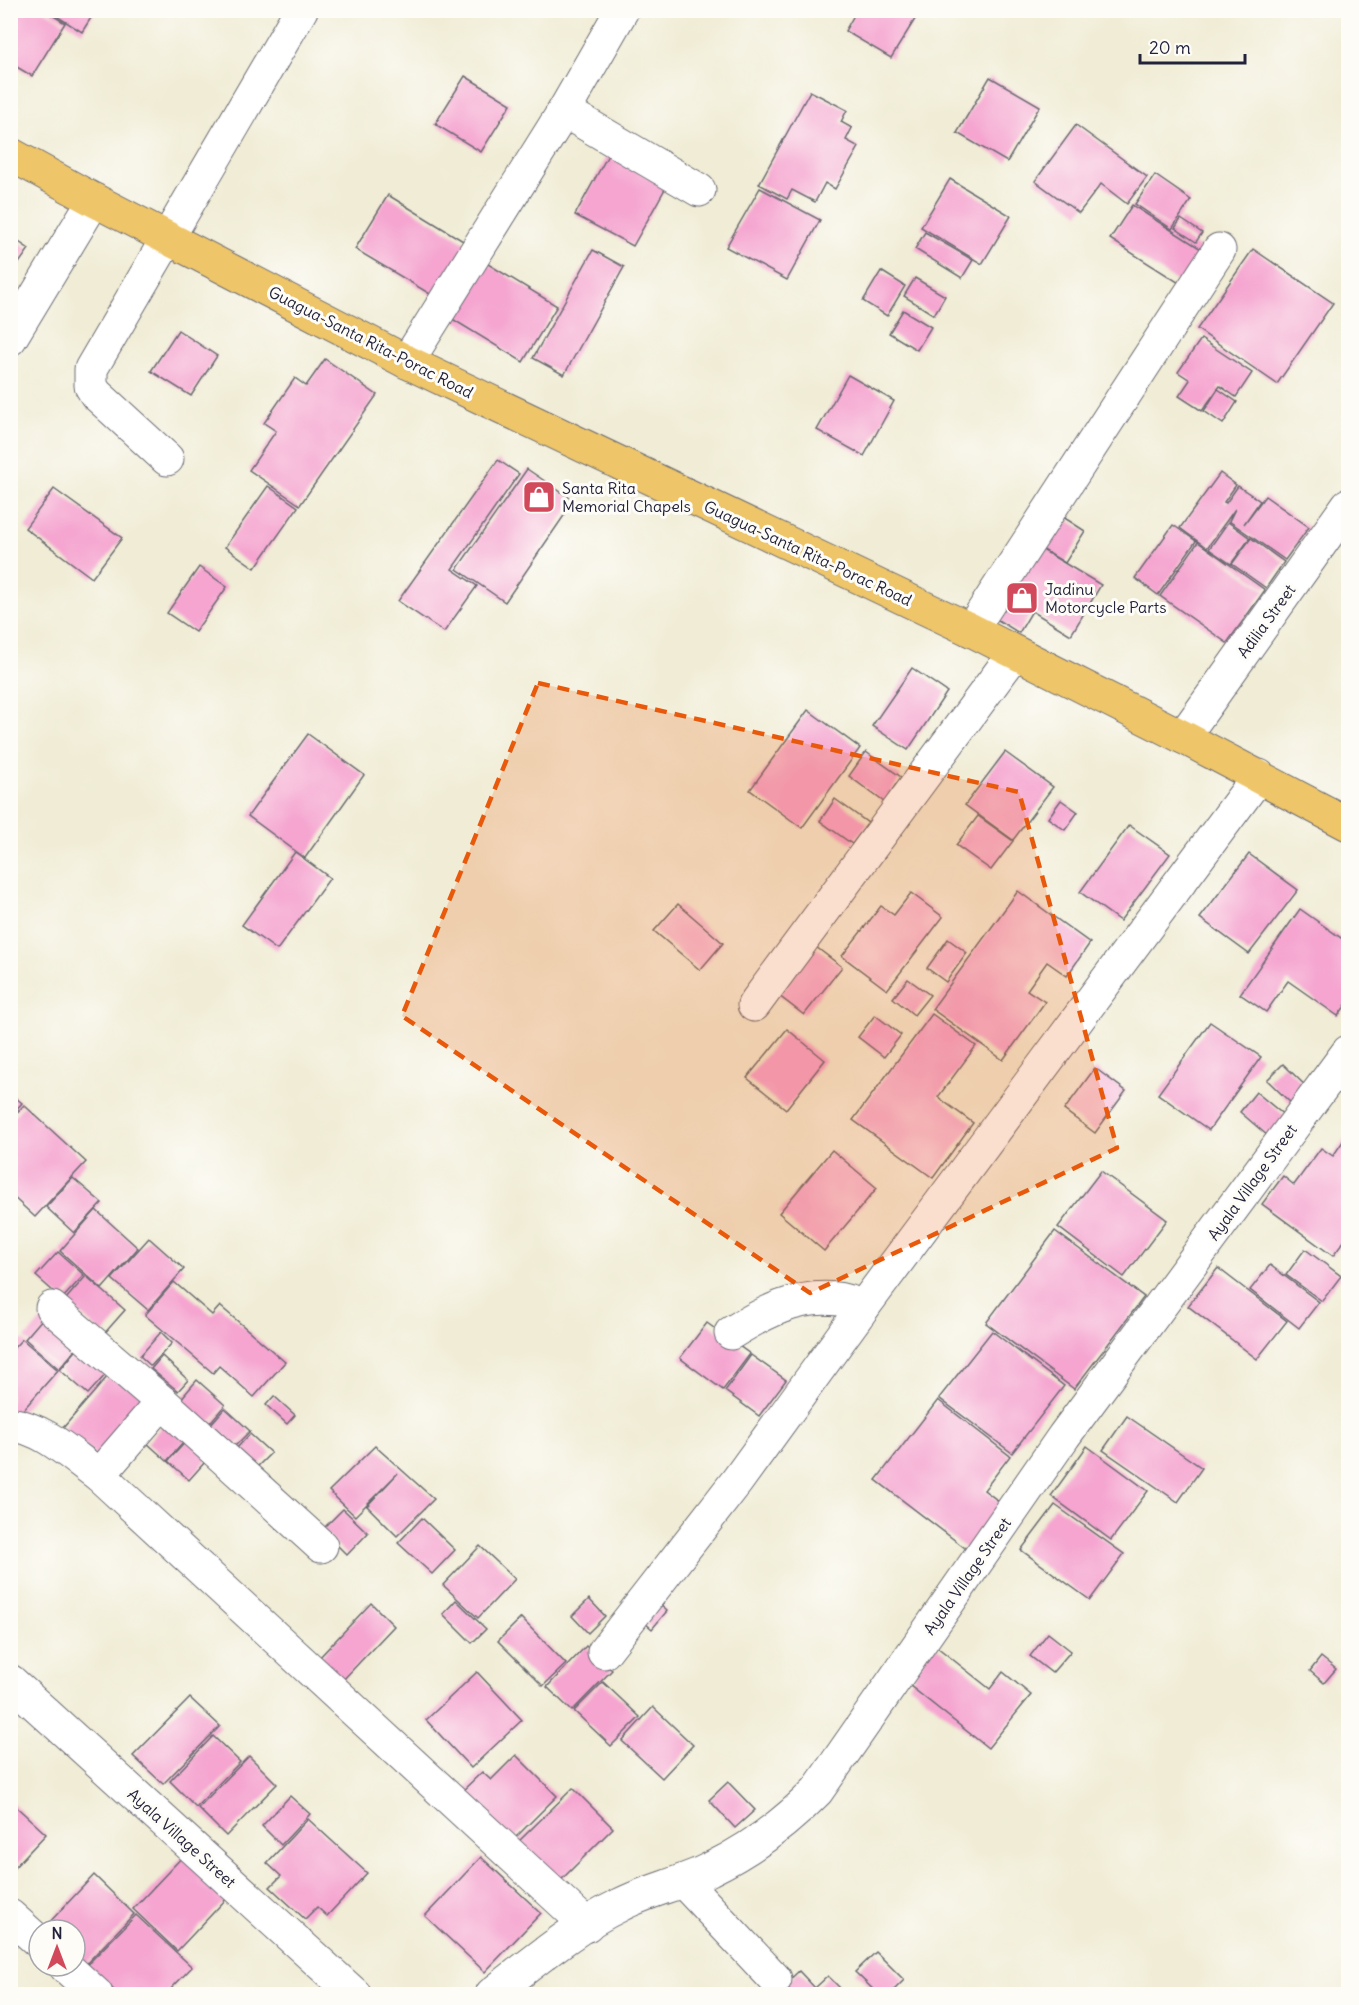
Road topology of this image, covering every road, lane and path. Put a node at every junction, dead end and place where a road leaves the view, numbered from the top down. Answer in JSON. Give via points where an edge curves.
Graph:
{"nodes":[{"id":1,"x":301,"y":10,"type":"edge"},
{"id":2,"x":622,"y":10,"type":"edge"},
{"id":3,"x":564,"y":111,"type":"junction"},
{"id":4,"x":10,"y":154,"type":"edge"},
{"id":5,"x":699,"y":190,"type":"dead end"},
{"id":6,"x":94,"y":200,"type":"junction"},
{"id":7,"x":168,"y":238,"type":"junction"},
{"id":8,"x":1219,"y":250,"type":"dead end"},
{"id":9,"x":10,"y":339,"type":"edge"},
{"id":10,"x":407,"y":362,"type":"junction"},
{"id":11,"x":167,"y":459,"type":"dead end"},
{"id":12,"x":1348,"y":505,"type":"edge"},
{"id":13,"x":970,"y":630,"type":"junction"},
{"id":14,"x":1014,"y":654,"type":"junction"},
{"id":15,"x":1183,"y":737,"type":"junction"},
{"id":16,"x":1259,"y":776,"type":"junction"},
{"id":17,"x":1348,"y":824,"type":"edge"},
{"id":18,"x":754,"y":1005,"type":"dead end"},
{"id":19,"x":1348,"y":1052,"type":"edge"},
{"id":20,"x":864,"y":1306,"type":"junction"},
{"id":21,"x":52,"y":1308,"type":"dead end"},
{"id":22,"x":731,"y":1333,"type":"dead end"},
{"id":23,"x":162,"y":1402,"type":"junction"},
{"id":24,"x":10,"y":1424,"type":"edge"},
{"id":25,"x":99,"y":1476,"type":"junction"},
{"id":26,"x":321,"y":1546,"type":"dead end"},
{"id":27,"x":604,"y":1652,"type":"dead end"},
{"id":28,"x":10,"y":1681,"type":"edge"},
{"id":29,"x":683,"y":1881,"type":"junction"},
{"id":30,"x":10,"y":1916,"type":"edge"},
{"id":31,"x":587,"y":1925,"type":"junction"},
{"id":32,"x":27,"y":1931,"type":"edge"},
{"id":33,"x":78,"y":1978,"type":"edge"},
{"id":34,"x":775,"y":1979,"type":"dead end"},
{"id":35,"x":96,"y":1995,"type":"edge"},
{"id":36,"x":354,"y":1995,"type":"edge"},
{"id":37,"x":492,"y":1995,"type":"edge"}],
"edges":[{"from":1,"to":7,"type":"street"},
{"from":2,"to":3,"type":"street"},
{"from":3,"to":5,"type":"street"},
{"from":3,"to":10,"type":"street"},
{"from":4,"to":6,"type":"main road","name":"Guagua-Santa Rita-Porac Road"},
{"from":6,"to":7,"type":"main road","name":"Guagua-Santa Rita-Porac Road"},
{"from":6,"to":9,"type":"street"},
{"from":7,"to":10,"type":"main road","name":"Guagua-Santa Rita-Porac Road"},
{"from":7,"to":11,"type":"street","via":[[91,369],[90,378],[96,394]]},
{"from":8,"to":13,"type":"street"},
{"from":10,"to":13,"type":"main road","name":"Guagua-Santa Rita-Porac Road"},
{"from":12,"to":15,"type":"street","name":"Adilia Street"},
{"from":13,"to":14,"type":"main road","name":"Guagua-Santa Rita-Porac Road"},
{"from":14,"to":15,"type":"main road","name":"Guagua-Santa Rita-Porac Road"},
{"from":14,"to":18,"type":"street"},
{"from":15,"to":16,"type":"main road","name":"Guagua-Santa Rita-Porac Road"},
{"from":16,"to":17,"type":"main road","name":"Guagua-Santa Rita-Porac Road"},
{"from":16,"to":20,"type":"street"},
{"from":19,"to":29,"type":"street","name":"Ayala Village Street","via":[[1064,1436],[817,1791],[792,1816],[755,1842]]},
{"from":20,"to":22,"type":"street","via":[[838,1299],[788,1303]]},
{"from":20,"to":27,"type":"street","via":[[737,1481]]},
{"from":21,"to":23,"type":"street"},
{"from":23,"to":25,"type":"street"},
{"from":23,"to":26,"type":"street"},
{"from":24,"to":25,"type":"street","via":[[41,1433]]},
{"from":25,"to":31,"type":"street"},
{"from":28,"to":36,"type":"street","name":"Ayala Village Street"},
{"from":29,"to":31,"type":"street","name":"Ayala Village Street","via":[[620,1905]]},
{"from":29,"to":34,"type":"street"},
{"from":30,"to":32,"type":"street"},
{"from":31,"to":37,"type":"street","name":"Ayala Village Street"},
{"from":33,"to":35,"type":"street"}]}
